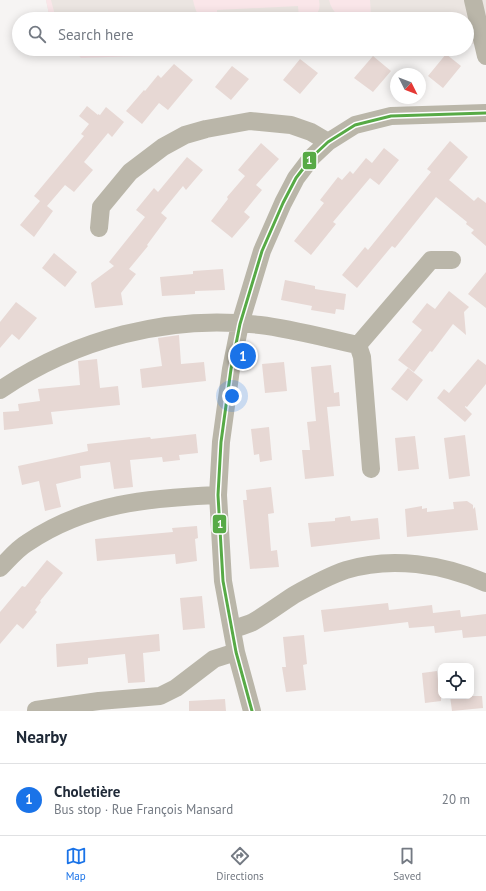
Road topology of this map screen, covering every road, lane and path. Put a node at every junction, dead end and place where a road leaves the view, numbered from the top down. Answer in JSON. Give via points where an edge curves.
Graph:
{"nodes":[{"id":1,"x":473,"y":0,"type":"edge"},
{"id":2,"x":486,"y":56,"type":"edge"},
{"id":3,"x":486,"y":113,"type":"edge"},
{"id":4,"x":328,"y":142,"type":"junction"},
{"id":5,"x":99,"y":228,"type":"dead end"},
{"id":6,"x":452,"y":260,"type":"dead end"},
{"id":7,"x":240,"y":324,"type":"junction"},
{"id":8,"x":358,"y":345,"type":"junction"},
{"id":9,"x":0,"y":390,"type":"edge"},
{"id":10,"x":371,"y":469,"type":"dead end"},
{"id":11,"x":218,"y":495,"type":"junction"},
{"id":12,"x":0,"y":568,"type":"edge"},
{"id":13,"x":486,"y":583,"type":"edge"},
{"id":14,"x":232,"y":629,"type":"junction"},
{"id":15,"x":236,"y":652,"type":"junction"},
{"id":16,"x":36,"y":710,"type":"edge"},
{"id":17,"x":252,"y":711,"type":"edge"}],
"edges":[{"from":1,"to":2,"type":"street"},
{"from":3,"to":4,"type":"street","via":[[391,116],[355,125]]},
{"from":4,"to":5,"type":"street","via":[[292,125],[250,121],[185,135],[163,147],[130,172],[102,208]]},
{"from":4,"to":7,"type":"street","via":[[296,178],[283,203],[262,251]]},
{"from":6,"to":8,"type":"street","via":[[431,260]]},
{"from":7,"to":8,"type":"street","via":[[261,325]]},
{"from":7,"to":9,"type":"street","via":[[203,323],[148,328],[97,341],[44,363]]},
{"from":7,"to":11,"type":"street","via":[[221,442]]},
{"from":8,"to":10,"type":"street","via":[[362,357]]},
{"from":11,"to":12,"type":"street","via":[[121,503],[80,515],[26,543]]},
{"from":11,"to":14,"type":"street","via":[[223,581]]},
{"from":13,"to":14,"type":"street","via":[[442,568],[413,564],[375,564],[346,570],[321,581],[252,623]]},
{"from":14,"to":15,"type":"street"},
{"from":15,"to":16,"type":"street","via":[[214,659],[176,688],[160,696]]},
{"from":15,"to":17,"type":"street"}]}
